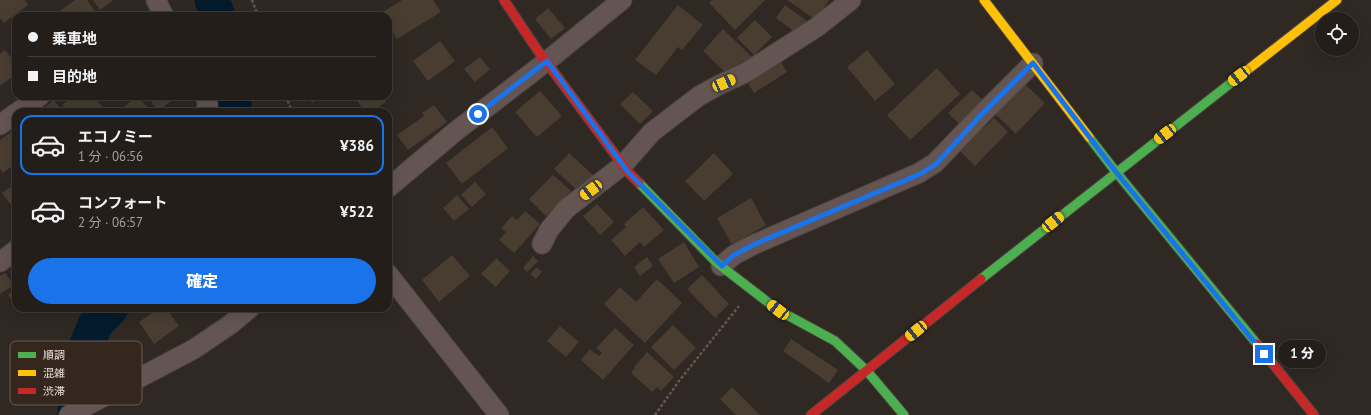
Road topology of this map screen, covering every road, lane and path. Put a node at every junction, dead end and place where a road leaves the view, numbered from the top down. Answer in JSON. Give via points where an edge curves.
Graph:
{"nodes":[{"id":1,"x":252,"y":0,"type":"edge"},
{"id":2,"x":504,"y":0,"type":"edge"},
{"id":3,"x":622,"y":0,"type":"edge"},
{"id":4,"x":850,"y":0,"type":"edge"},
{"id":5,"x":984,"y":0,"type":"edge"},
{"id":6,"x":1337,"y":0,"type":"edge"},
{"id":7,"x":256,"y":12,"type":"edge"},
{"id":8,"x":547,"y":61,"type":"junction"},
{"id":9,"x":1033,"y":63,"type":"junction"},
{"id":10,"x":35,"y":100,"type":"edge"},
{"id":11,"x":24,"y":108,"type":"edge"},
{"id":12,"x":12,"y":117,"type":"edge"},
{"id":13,"x":0,"y":125,"type":"edge"},
{"id":14,"x":623,"y":165,"type":"junction"},
{"id":15,"x":1116,"y":172,"type":"junction"},
{"id":16,"x":392,"y":185,"type":"edge"},
{"id":17,"x":542,"y":244,"type":"dead end"},
{"id":18,"x":12,"y":253,"type":"edge"},
{"id":19,"x":0,"y":262,"type":"edge"},
{"id":20,"x":722,"y":266,"type":"junction"},
{"id":21,"x":392,"y":279,"type":"edge"},
{"id":22,"x":753,"y":290,"type":"junction"},
{"id":23,"x":245,"y":312,"type":"edge"},
{"id":24,"x":867,"y":371,"type":"junction"},
{"id":25,"x":142,"y":376,"type":"edge"},
{"id":26,"x":88,"y":405,"type":"edge"},
{"id":27,"x":71,"y":414,"type":"edge"},
{"id":28,"x":499,"y":415,"type":"edge"},
{"id":29,"x":655,"y":415,"type":"edge"},
{"id":30,"x":811,"y":415,"type":"edge"},
{"id":31,"x":904,"y":415,"type":"edge"},
{"id":32,"x":1314,"y":415,"type":"edge"}],
"edges":[{"from":1,"to":7,"type":"path"},
{"from":2,"to":8,"type":"street"},
{"from":3,"to":8,"type":"street"},
{"from":4,"to":14,"type":"street","via":[[817,28],[677,112],[652,132]]},
{"from":5,"to":9,"type":"street"},
{"from":6,"to":15,"type":"street"},
{"from":8,"to":14,"type":"street"},
{"from":8,"to":16,"type":"street","via":[[456,131]]},
{"from":9,"to":15,"type":"street"},
{"from":9,"to":20,"type":"street","via":[[936,164],[920,174],[755,244],[734,255]]},
{"from":10,"to":11,"type":"street"},
{"from":12,"to":13,"type":"street"},
{"from":14,"to":17,"type":"street","via":[[566,209],[549,230]]},
{"from":14,"to":20,"type":"street"},
{"from":15,"to":24,"type":"street"},
{"from":15,"to":32,"type":"street"},
{"from":18,"to":19,"type":"street"},
{"from":20,"to":22,"type":"street"},
{"from":21,"to":28,"type":"street"},
{"from":22,"to":24,"type":"street","via":[[778,310],[835,341]]},
{"from":22,"to":29,"type":"path"},
{"from":23,"to":25,"type":"street","via":[[194,349]]},
{"from":24,"to":30,"type":"street"},
{"from":24,"to":31,"type":"street"},
{"from":26,"to":27,"type":"street"}]}
